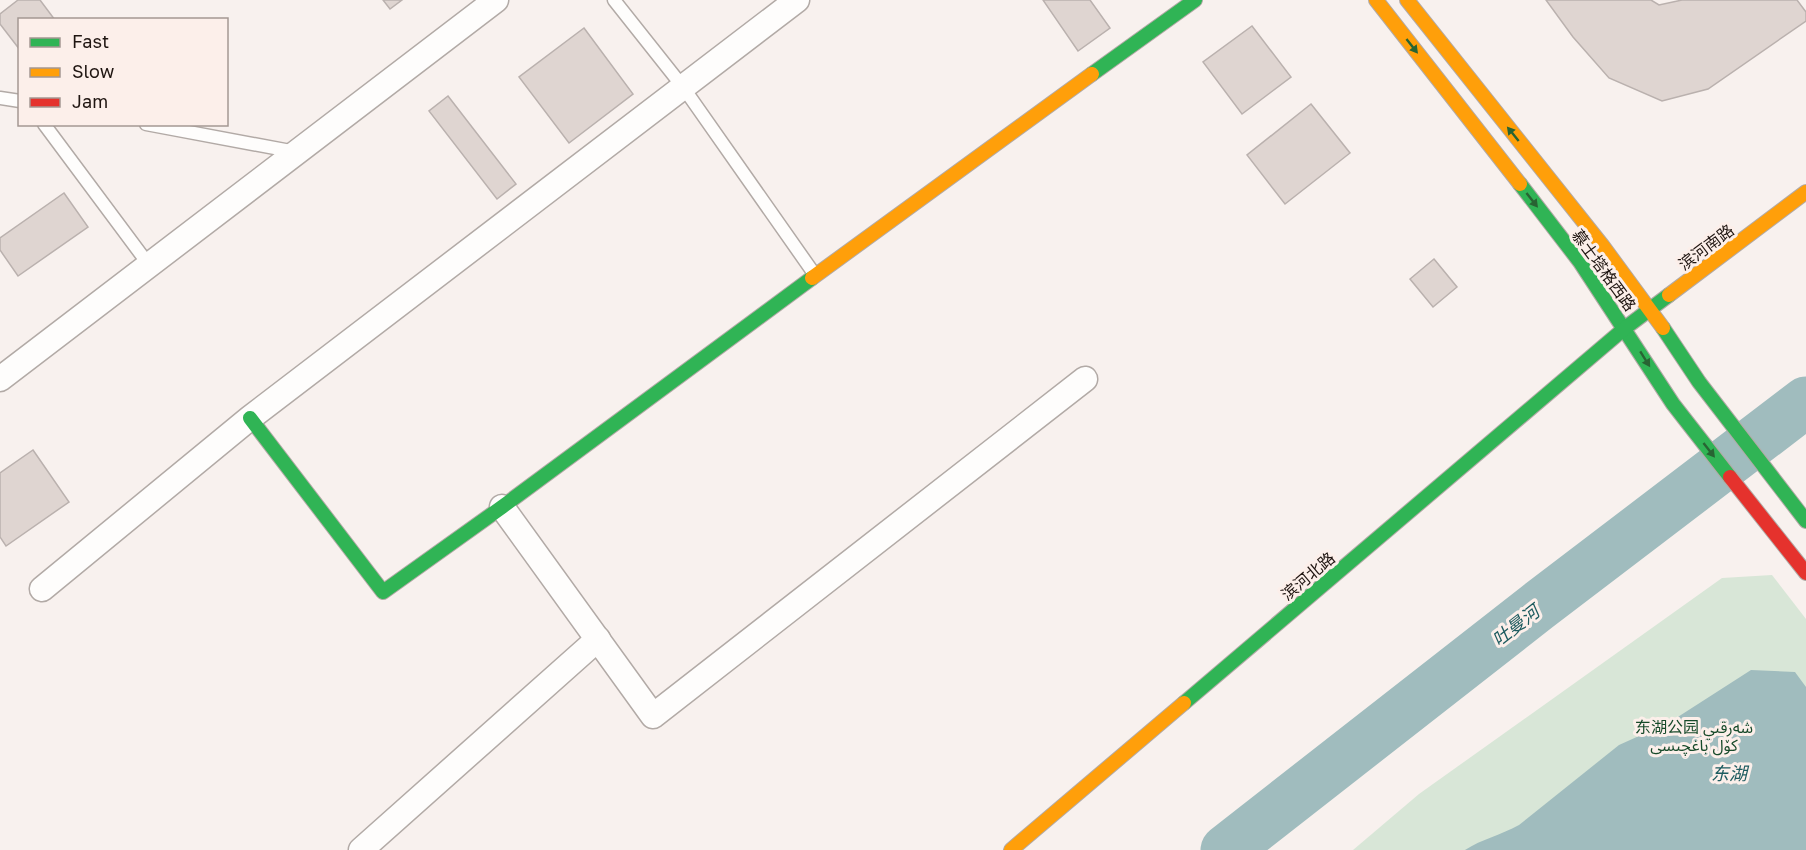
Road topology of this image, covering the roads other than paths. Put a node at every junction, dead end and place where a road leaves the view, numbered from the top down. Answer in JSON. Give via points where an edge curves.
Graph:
{"nodes":[{"id":1,"x":496,"y":0,"type":"edge"},
{"id":2,"x":614,"y":0,"type":"edge"},
{"id":3,"x":797,"y":0,"type":"edge"},
{"id":4,"x":1195,"y":0,"type":"edge"},
{"id":5,"x":1376,"y":0,"type":"edge"},
{"id":6,"x":1407,"y":0,"type":"edge"},
{"id":7,"x":683,"y":87,"type":"junction"},
{"id":8,"x":0,"y":98,"type":"edge"},
{"id":9,"x":18,"y":101,"type":"edge"},
{"id":10,"x":45,"y":126,"type":"edge"},
{"id":11,"x":157,"y":126,"type":"edge"},
{"id":12,"x":297,"y":152,"type":"junction"},
{"id":13,"x":1806,"y":192,"type":"edge"},
{"id":14,"x":149,"y":266,"type":"junction"},
{"id":15,"x":815,"y":276,"type":"junction"},
{"id":16,"x":1650,"y":309,"type":"junction"},
{"id":17,"x":1626,"y":328,"type":"junction"},
{"id":18,"x":1085,"y":379,"type":"dead end"},
{"id":19,"x":0,"y":380,"type":"edge"},
{"id":20,"x":250,"y":418,"type":"junction"},
{"id":21,"x":502,"y":507,"type":"junction"},
{"id":22,"x":1806,"y":521,"type":"edge"},
{"id":23,"x":1803,"y":568,"type":"edge"},
{"id":24,"x":42,"y":589,"type":"dead end"},
{"id":25,"x":598,"y":639,"type":"junction"},
{"id":26,"x":361,"y":850,"type":"edge"},
{"id":27,"x":1011,"y":850,"type":"edge"}],
"edges":[{"from":1,"to":12,"type":"street"},
{"from":2,"to":7,"type":"lane"},
{"from":3,"to":7,"type":"street"},
{"from":4,"to":15,"type":"main road"},
{"from":5,"to":17,"type":"main road","name":"慕士塔格西路","one_way":true,"via":[[1580,262]]},
{"from":16,"to":6,"type":"main road","name":"慕士塔格西路","one_way":true},
{"from":7,"to":15,"type":"lane"},
{"from":7,"to":20,"type":"street"},
{"from":8,"to":9,"type":"lane"},
{"from":10,"to":14,"type":"lane"},
{"from":11,"to":12,"type":"lane"},
{"from":12,"to":14,"type":"street"},
{"from":13,"to":16,"type":"main road","name":"滨河南路"},
{"from":14,"to":19,"type":"street"},
{"from":15,"to":21,"type":"main road"},
{"from":16,"to":17,"type":"main road","name":"滨河南路"},
{"from":16,"to":22,"type":"main road","name":"慕士塔格西路","via":[[1699,382]]},
{"from":17,"to":23,"type":"main road","name":"慕士塔格西路","one_way":true,"via":[[1673,404]]},
{"from":17,"to":27,"type":"main road","name":"滨河北路"},
{"from":18,"to":25,"type":"street","via":[[653,716]]},
{"from":20,"to":21,"type":"main road","via":[[383,592]]},
{"from":20,"to":24,"type":"street"},
{"from":21,"to":25,"type":"street"},
{"from":25,"to":26,"type":"street"}]}
